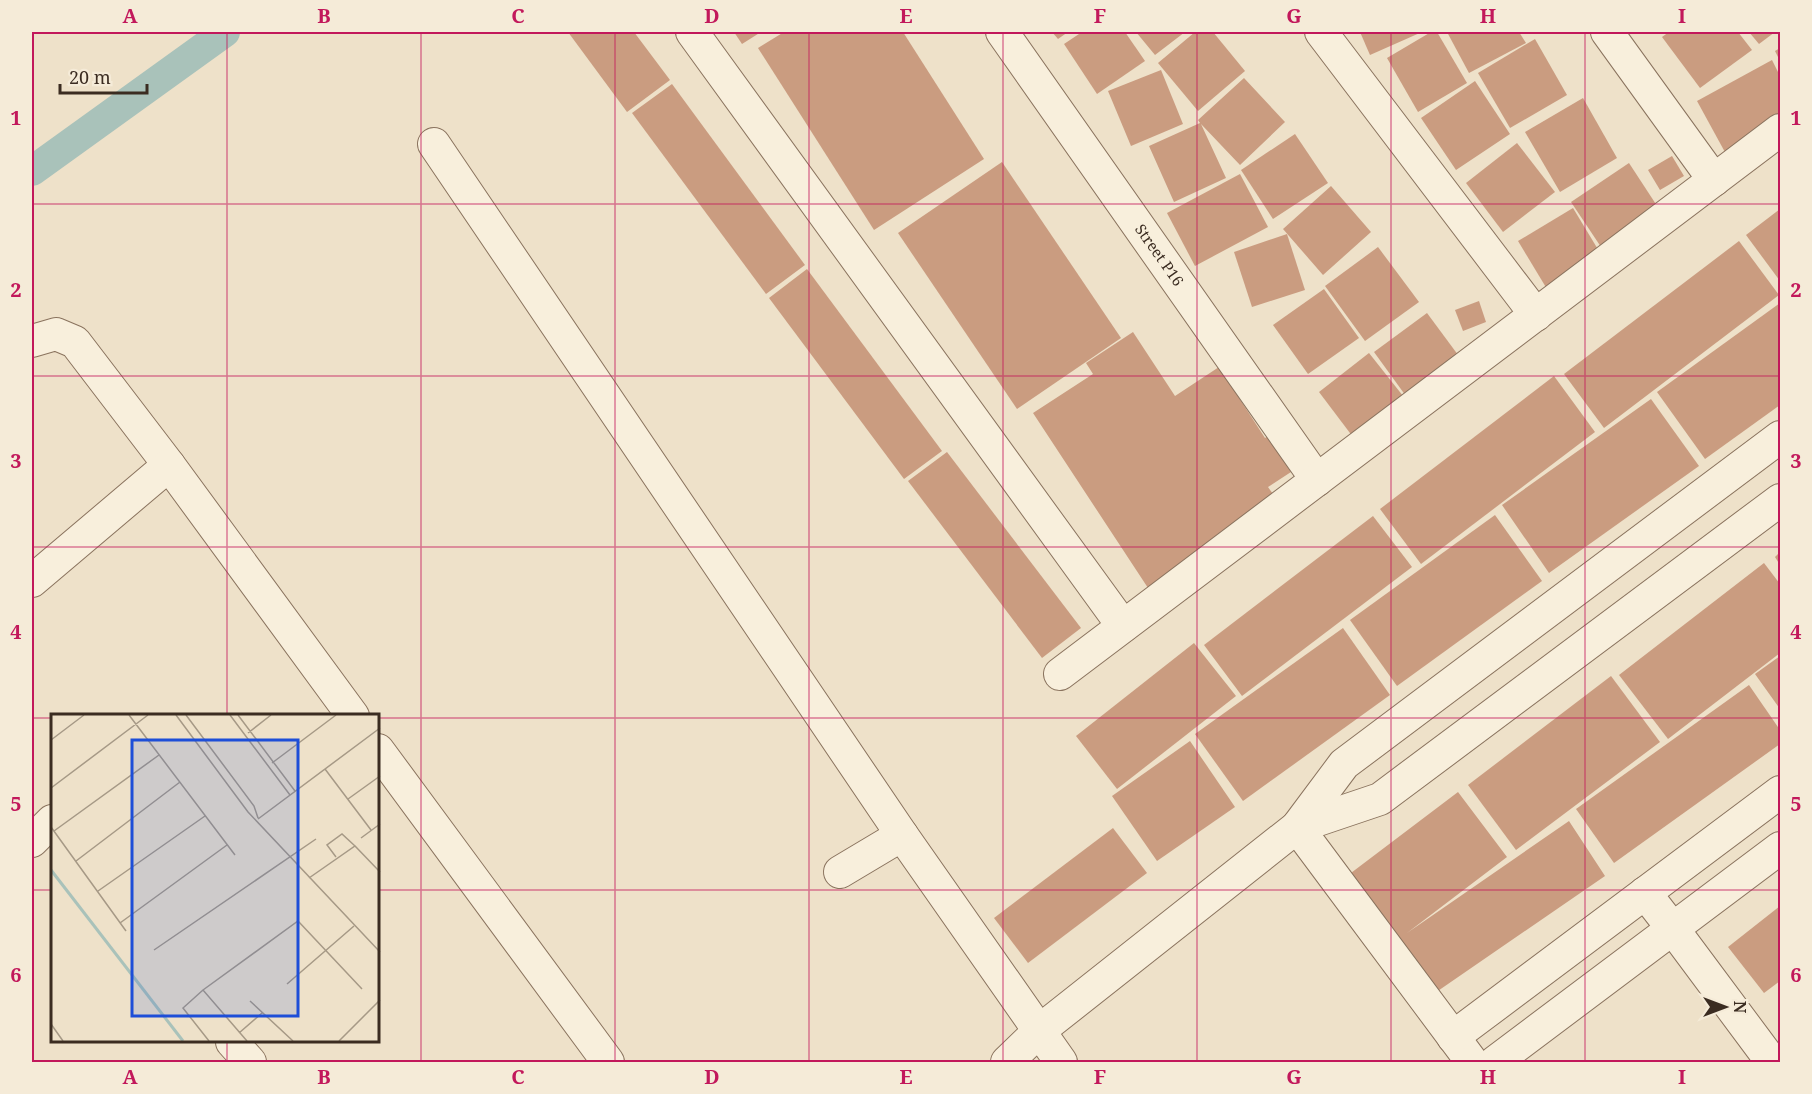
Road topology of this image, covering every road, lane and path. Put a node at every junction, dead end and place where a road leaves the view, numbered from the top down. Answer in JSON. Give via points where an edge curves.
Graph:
{"nodes":[{"id":1,"x":692,"y":32,"type":"edge"},
{"id":2,"x":1002,"y":32,"type":"edge"},
{"id":3,"x":1321,"y":32,"type":"edge"},
{"id":4,"x":1607,"y":32,"type":"edge"},
{"id":5,"x":1780,"y":130,"type":"edge"},
{"id":6,"x":434,"y":144,"type":"dead end"},
{"id":7,"x":1714,"y":180,"type":"junction"},
{"id":8,"x":1536,"y":315,"type":"junction"},
{"id":9,"x":32,"y":341,"type":"edge"},
{"id":10,"x":1780,"y":437,"type":"edge"},
{"id":11,"x":168,"y":465,"type":"junction"},
{"id":12,"x":1317,"y":480,"type":"junction"},
{"id":13,"x":1780,"y":500,"type":"edge"},
{"id":14,"x":1689,"y":506,"type":"junction"},
{"id":15,"x":1720,"y":545,"type":"junction"},
{"id":16,"x":32,"y":581,"type":"edge"},
{"id":17,"x":1123,"y":626,"type":"junction"},
{"id":18,"x":1060,"y":674,"type":"dead end"},
{"id":19,"x":1428,"y":701,"type":"junction"},
{"id":20,"x":352,"y":714,"type":"edge"},
{"id":21,"x":1459,"y":740,"type":"junction"},
{"id":22,"x":380,"y":753,"type":"edge"},
{"id":23,"x":1780,"y":792,"type":"edge"},
{"id":24,"x":51,"y":822,"type":"edge"},
{"id":25,"x":1297,"y":827,"type":"junction"},
{"id":26,"x":902,"y":835,"type":"junction"},
{"id":27,"x":32,"y":841,"type":"edge"},
{"id":28,"x":1780,"y":849,"type":"edge"},
{"id":29,"x":840,"y":872,"type":"dead end"},
{"id":30,"x":1645,"y":894,"type":"junction"},
{"id":31,"x":1673,"y":929,"type":"junction"},
{"id":32,"x":1039,"y":1031,"type":"junction"},
{"id":33,"x":1453,"y":1037,"type":"junction"},
{"id":34,"x":234,"y":1043,"type":"edge"},
{"id":35,"x":250,"y":1062,"type":"edge"},
{"id":36,"x":608,"y":1062,"type":"edge"},
{"id":37,"x":1006,"y":1062,"type":"edge"},
{"id":38,"x":1061,"y":1062,"type":"edge"},
{"id":39,"x":1472,"y":1062,"type":"edge"},
{"id":40,"x":1495,"y":1062,"type":"edge"},
{"id":41,"x":1772,"y":1062,"type":"edge"}],
"edges":[{"from":1,"to":17,"type":"street"},
{"from":2,"to":12,"type":"street","name":"Street P16"},
{"from":3,"to":8,"type":"street"},
{"from":4,"to":7,"type":"street"},
{"from":5,"to":7,"type":"street"},
{"from":6,"to":26,"type":"street"},
{"from":7,"to":8,"type":"street"},
{"from":8,"to":12,"type":"street"},
{"from":9,"to":11,"type":"street","via":[[56,334],[75,342]]},
{"from":10,"to":14,"type":"street"},
{"from":11,"to":16,"type":"street"},
{"from":11,"to":20,"type":"street"},
{"from":12,"to":17,"type":"street"},
{"from":13,"to":15,"type":"street"},
{"from":14,"to":15,"type":"street"},
{"from":14,"to":19,"type":"street"},
{"from":15,"to":21,"type":"street"},
{"from":17,"to":18,"type":"street"},
{"from":19,"to":21,"type":"street"},
{"from":19,"to":25,"type":"street","via":[[1344,764]]},
{"from":21,"to":25,"type":"street","via":[[1380,799]]},
{"from":22,"to":36,"type":"street"},
{"from":23,"to":30,"type":"street"},
{"from":24,"to":27,"type":"street"},
{"from":25,"to":32,"type":"street"},
{"from":25,"to":33,"type":"street"},
{"from":26,"to":29,"type":"street"},
{"from":26,"to":32,"type":"street"},
{"from":28,"to":31,"type":"street"},
{"from":30,"to":31,"type":"street"},
{"from":30,"to":33,"type":"street"},
{"from":31,"to":40,"type":"street"},
{"from":31,"to":41,"type":"street"},
{"from":32,"to":37,"type":"street"},
{"from":32,"to":38,"type":"street"},
{"from":33,"to":39,"type":"street"},
{"from":34,"to":35,"type":"street"}]}
